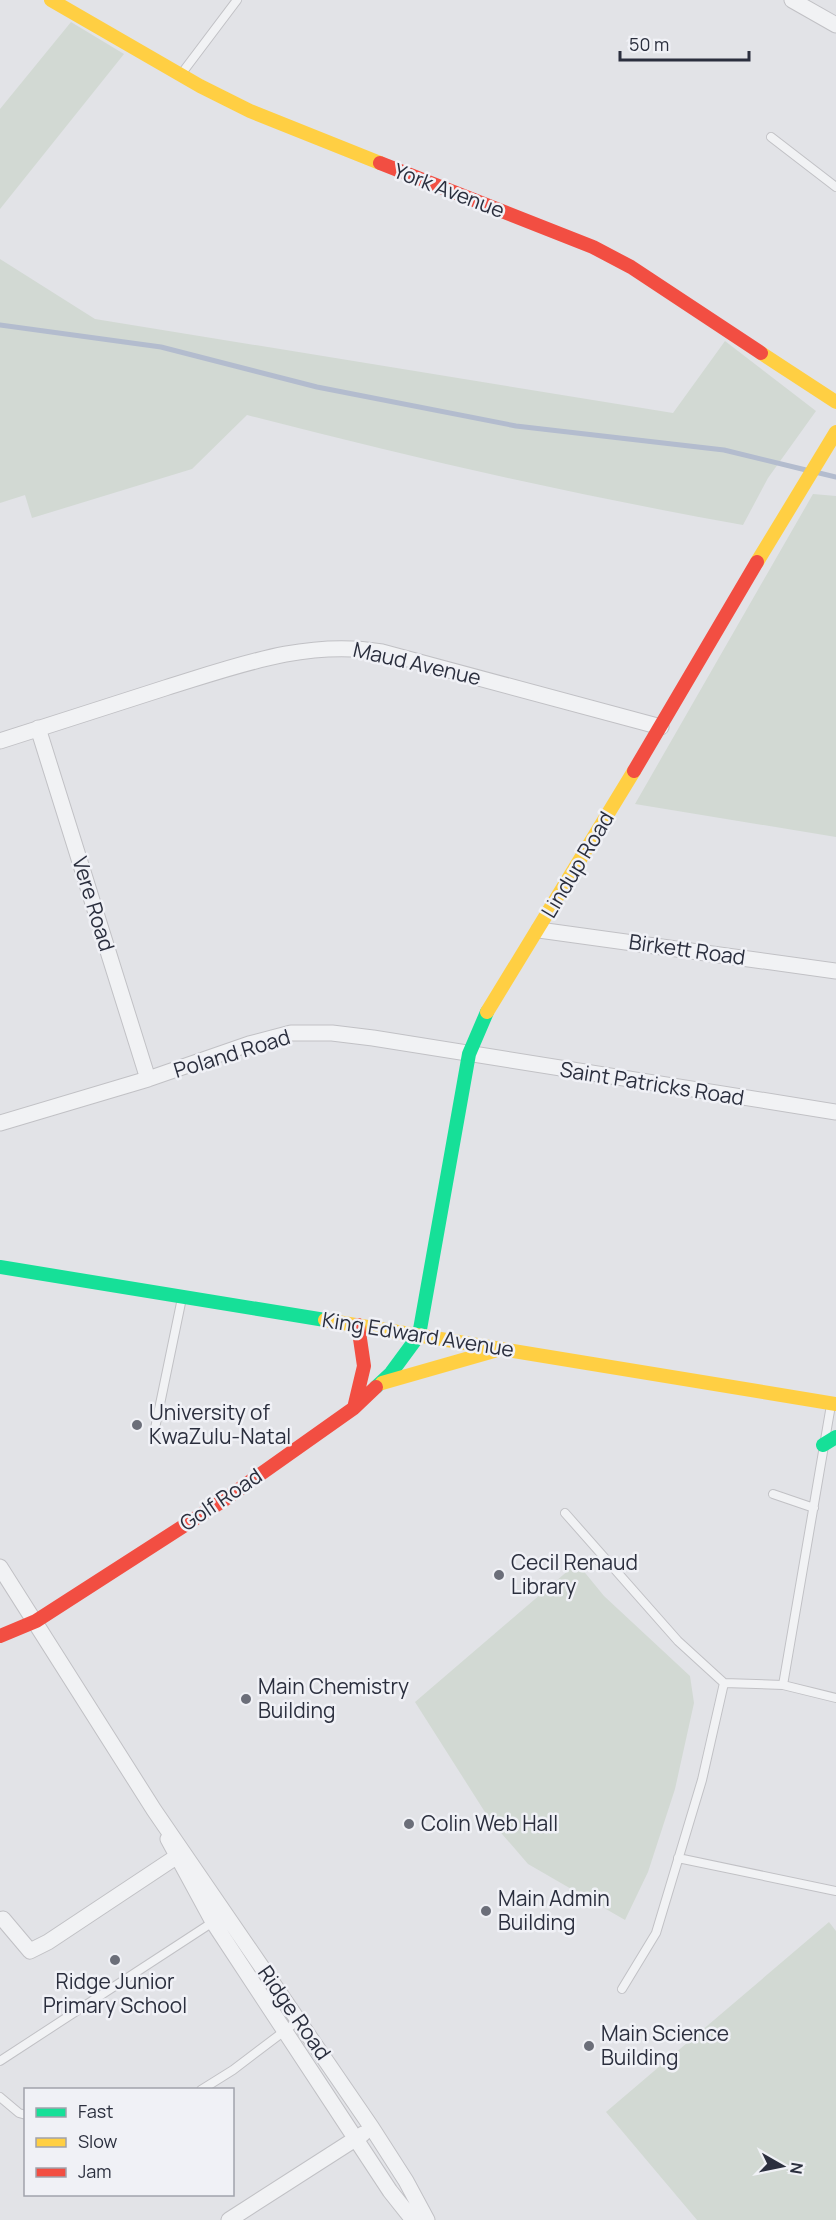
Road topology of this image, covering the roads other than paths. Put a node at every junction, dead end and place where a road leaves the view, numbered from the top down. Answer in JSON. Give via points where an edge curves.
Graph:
{"nodes":[{"id":1,"x":51,"y":0,"type":"edge"},
{"id":2,"x":237,"y":0,"type":"edge"},
{"id":3,"x":792,"y":0,"type":"edge"},
{"id":4,"x":836,"y":25,"type":"edge"},
{"id":5,"x":181,"y":75,"type":"junction"},
{"id":6,"x":771,"y":138,"type":"dead end"},
{"id":7,"x":836,"y":187,"type":"edge"},
{"id":8,"x":836,"y":402,"type":"edge"},
{"id":9,"x":836,"y":432,"type":"edge"},
{"id":10,"x":661,"y":727,"type":"junction"},
{"id":11,"x":38,"y":728,"type":"junction"},
{"id":12,"x":0,"y":741,"type":"edge"},
{"id":13,"x":539,"y":930,"type":"junction"},
{"id":14,"x":836,"y":971,"type":"edge"},
{"id":15,"x":469,"y":1054,"type":"junction"},
{"id":16,"x":148,"y":1079,"type":"junction"},
{"id":17,"x":836,"y":1112,"type":"edge"},
{"id":18,"x":0,"y":1123,"type":"edge"},
{"id":19,"x":0,"y":1267,"type":"edge"},
{"id":20,"x":182,"y":1296,"type":"junction"},
{"id":21,"x":358,"y":1325,"type":"junction"},
{"id":22,"x":419,"y":1335,"type":"junction"},
{"id":23,"x":506,"y":1349,"type":"junction"},
{"id":24,"x":382,"y":1383,"type":"junction"},
{"id":25,"x":834,"y":1404,"type":"edge"},
{"id":26,"x":354,"y":1408,"type":"junction"},
{"id":27,"x":836,"y":1437,"type":"edge"},
{"id":28,"x":153,"y":1438,"type":"dead end"},
{"id":29,"x":823,"y":1445,"type":"junction"},
{"id":30,"x":773,"y":1494,"type":"dead end"},
{"id":31,"x":814,"y":1508,"type":"junction"},
{"id":32,"x":565,"y":1513,"type":"dead end"},
{"id":33,"x":0,"y":1567,"type":"edge"},
{"id":34,"x":36,"y":1621,"type":"junction"},
{"id":35,"x":0,"y":1636,"type":"edge"},
{"id":36,"x":724,"y":1683,"type":"junction"},
{"id":37,"x":783,"y":1685,"type":"junction"},
{"id":38,"x":836,"y":1698,"type":"edge"},
{"id":39,"x":154,"y":1810,"type":"junction"},
{"id":40,"x":176,"y":1857,"type":"junction"},
{"id":41,"x":678,"y":1858,"type":"junction"},
{"id":42,"x":836,"y":1891,"type":"edge"},
{"id":43,"x":3,"y":1919,"type":"dead end"},
{"id":44,"x":213,"y":1922,"type":"junction"},
{"id":45,"x":622,"y":1989,"type":"dead end"},
{"id":46,"x":299,"y":2020,"type":"junction"},
{"id":47,"x":286,"y":2031,"type":"junction"},
{"id":48,"x":0,"y":2061,"type":"edge"},
{"id":49,"x":204,"y":2088,"type":"edge"},
{"id":50,"x":0,"y":2097,"type":"edge"},
{"id":51,"x":24,"y":2114,"type":"edge"},
{"id":52,"x":372,"y":2128,"type":"junction"},
{"id":53,"x":356,"y":2139,"type":"junction"},
{"id":54,"x":229,"y":2220,"type":"edge"},
{"id":55,"x":412,"y":2220,"type":"edge"},
{"id":56,"x":427,"y":2220,"type":"edge"}],
"edges":[{"from":1,"to":5,"type":"street","name":"York Avenue"},
{"from":2,"to":5,"type":"lane"},
{"from":3,"to":4,"type":"street"},
{"from":5,"to":8,"type":"street","name":"York Avenue","via":[[293,130],[593,247],[631,267]]},
{"from":6,"to":7,"type":"lane"},
{"from":9,"to":10,"type":"street","name":"Lindup Road"},
{"from":10,"to":11,"type":"street","name":"Maud Avenue","via":[[382,652],[321,647],[268,656]]},
{"from":10,"to":13,"type":"street","name":"Lindup Road"},
{"from":11,"to":12,"type":"street","name":"Maud Avenue"},
{"from":11,"to":16,"type":"street","name":"Vere Road"},
{"from":13,"to":14,"type":"street","name":"Birkett Road"},
{"from":13,"to":15,"type":"street","name":"Lindup Road","via":[[482,1020]]},
{"from":15,"to":16,"type":"street","name":"Poland Road","via":[[332,1033],[291,1034],[249,1044]]},
{"from":15,"to":17,"type":"street","name":"Saint Patricks Road"},
{"from":15,"to":22,"type":"street","name":"Lindup Road"},
{"from":16,"to":18,"type":"street","name":"Poland Road"},
{"from":19,"to":20,"type":"street","name":"King Edward Avenue"},
{"from":20,"to":21,"type":"street","name":"King Edward Avenue"},
{"from":20,"to":28,"type":"lane"},
{"from":21,"to":22,"type":"street","name":"King Edward Avenue"},
{"from":21,"to":26,"type":"street","via":[[366,1354],[365,1374]]},
{"from":22,"to":23,"type":"street","name":"King Edward Avenue"},
{"from":22,"to":24,"type":"street","name":"Golf Road"},
{"from":23,"to":24,"type":"street"},
{"from":23,"to":25,"type":"street","name":"King Edward Avenue"},
{"from":24,"to":26,"type":"street","name":"Golf Road"},
{"from":25,"to":29,"type":"lane"},
{"from":26,"to":34,"type":"street","name":"Golf Road","via":[[224,1500]]},
{"from":27,"to":29,"type":"street"},
{"from":29,"to":31,"type":"lane"},
{"from":30,"to":31,"type":"lane"},
{"from":31,"to":37,"type":"lane"},
{"from":32,"to":36,"type":"lane","via":[[678,1641]]},
{"from":33,"to":34,"type":"street","name":"Ridge Road"},
{"from":34,"to":35,"type":"street","name":"Golf Road"},
{"from":34,"to":39,"type":"street","name":"Ridge Road"},
{"from":36,"to":37,"type":"lane"},
{"from":36,"to":41,"type":"lane","via":[[702,1780]]},
{"from":37,"to":38,"type":"lane"},
{"from":39,"to":40,"type":"street","name":"Ridge Road"},
{"from":39,"to":46,"type":"street","name":"Ridge Road"},
{"from":40,"to":43,"type":"street","via":[[30,1950]]},
{"from":40,"to":44,"type":"street","name":"Ridge Road"},
{"from":41,"to":42,"type":"lane"},
{"from":41,"to":45,"type":"lane","via":[[656,1933]]},
{"from":44,"to":47,"type":"street","name":"Ridge Road"},
{"from":44,"to":48,"type":"lane"},
{"from":46,"to":47,"type":"lane"},
{"from":46,"to":52,"type":"street","name":"Ridge Road"},
{"from":47,"to":49,"type":"lane"},
{"from":47,"to":53,"type":"street","name":"Ridge Road"},
{"from":50,"to":51,"type":"lane"},
{"from":52,"to":53,"type":"street"},
{"from":52,"to":56,"type":"street","name":"Ridge Road"},
{"from":53,"to":54,"type":"street"},
{"from":53,"to":55,"type":"street","name":"Ridge Road"}]}
